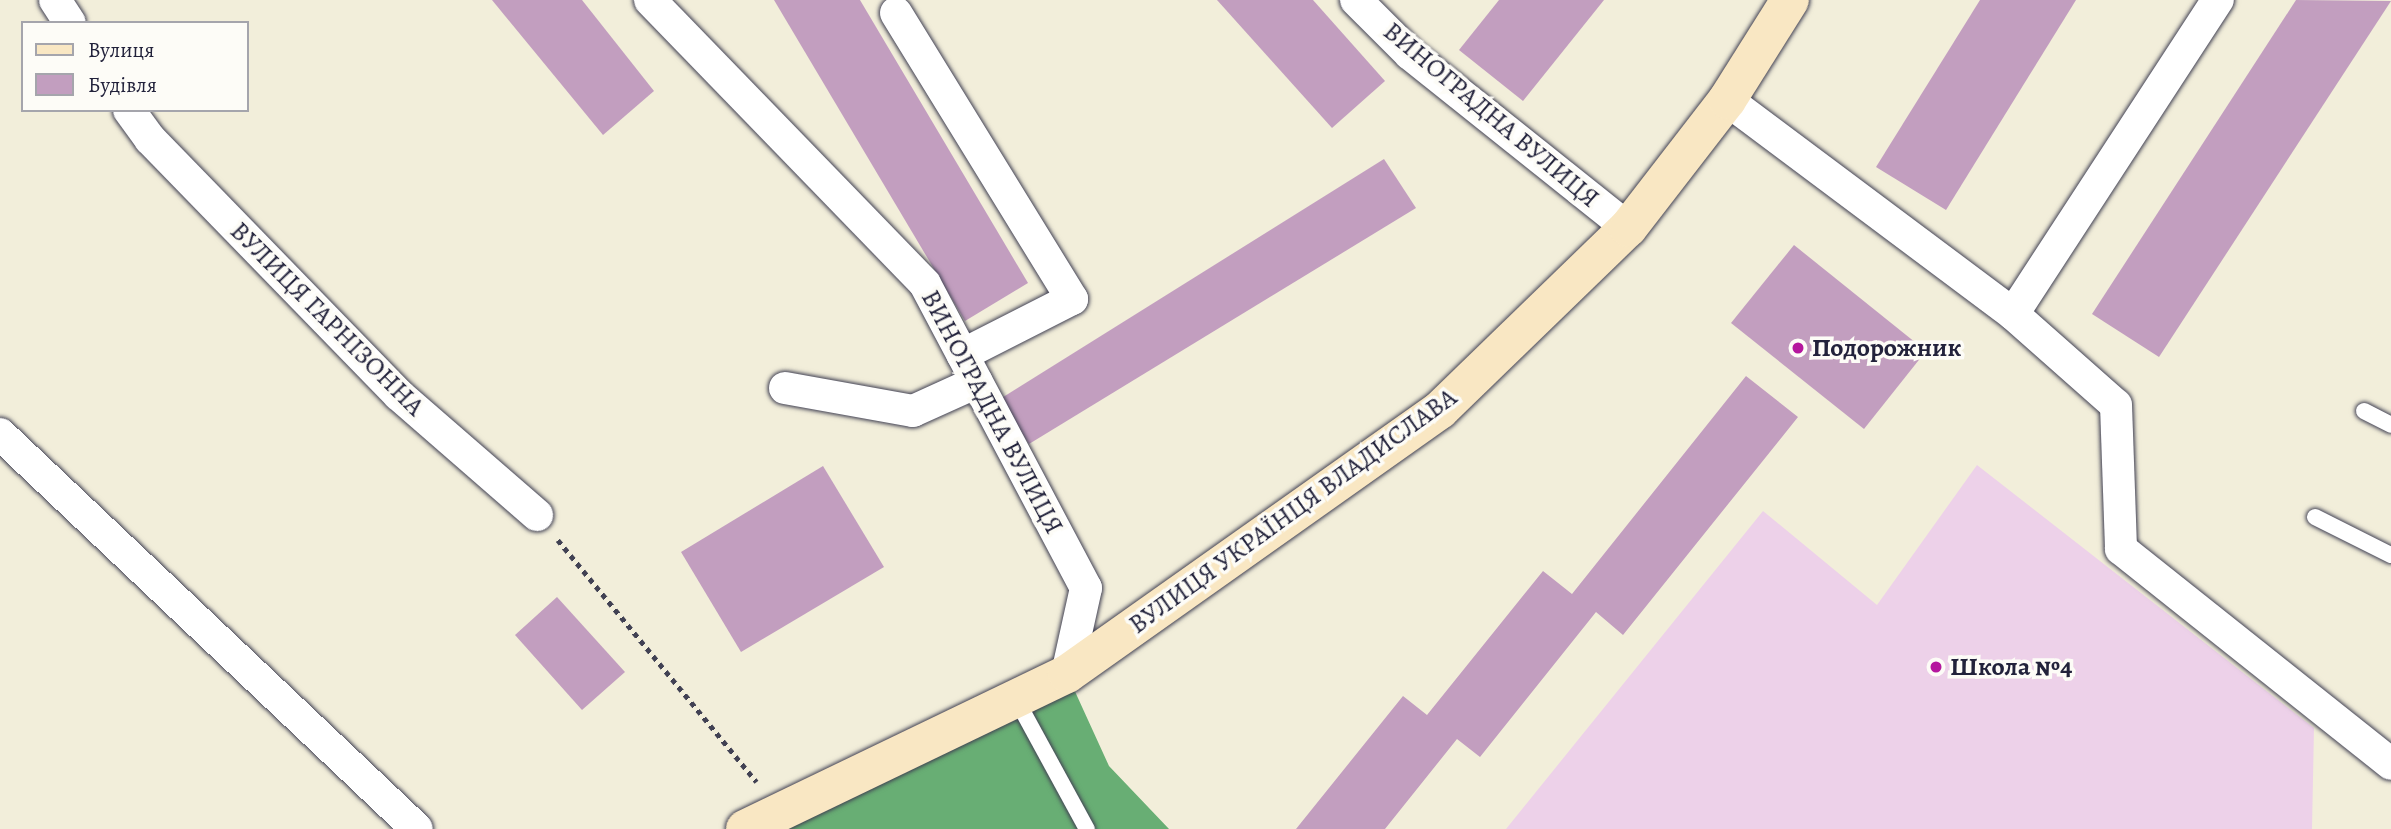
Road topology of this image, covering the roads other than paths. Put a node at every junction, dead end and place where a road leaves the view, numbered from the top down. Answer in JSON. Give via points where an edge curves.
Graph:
{"nodes":[{"id":1,"x":55,"y":0,"type":"edge"},
{"id":2,"x":650,"y":0,"type":"edge"},
{"id":3,"x":1356,"y":0,"type":"edge"},
{"id":4,"x":1790,"y":0,"type":"edge"},
{"id":5,"x":2218,"y":0,"type":"edge"},
{"id":6,"x":895,"y":13,"type":"dead end"},
{"id":7,"x":69,"y":21,"type":"edge"},
{"id":8,"x":1727,"y":100,"type":"junction"},
{"id":9,"x":130,"y":112,"type":"edge"},
{"id":10,"x":1628,"y":228,"type":"junction"},
{"id":11,"x":2013,"y":314,"type":"junction"},
{"id":12,"x":970,"y":369,"type":"junction"},
{"id":13,"x":785,"y":388,"type":"dead end"},
{"id":14,"x":2364,"y":411,"type":"dead end"},
{"id":15,"x":2391,"y":425,"type":"edge"},
{"id":16,"x":0,"y":434,"type":"edge"},
{"id":17,"x":537,"y":515,"type":"road end"},
{"id":18,"x":2315,"y":517,"type":"dead end"},
{"id":19,"x":2391,"y":555,"type":"edge"},
{"id":20,"x":1067,"y":674,"type":"junction"},
{"id":21,"x":1015,"y":698,"type":"junction"},
{"id":22,"x":2391,"y":764,"type":"edge"},
{"id":23,"x":418,"y":829,"type":"edge"},
{"id":24,"x":745,"y":829,"type":"edge"},
{"id":25,"x":1087,"y":829,"type":"edge"}],
"edges":[{"from":1,"to":7,"type":"street"},
{"from":2,"to":12,"type":"street","name":"ВИНОГРАДНА ВУЛИЦЯ","via":[[925,284]]},
{"from":3,"to":10,"type":"street","name":"ВИНОГРАДНА ВУЛИЦЯ","via":[[1410,54]]},
{"from":4,"to":8,"type":"main road","name":"ВУЛИЦЯ УКРАЇНЦЯ ВЛАДИСЛАВА"},
{"from":5,"to":11,"type":"street"},
{"from":6,"to":12,"type":"street","via":[[1072,299]]},
{"from":8,"to":10,"type":"main road","name":"ВУЛИЦЯ УКРАЇНЦЯ ВЛАДИСЛАВА"},
{"from":8,"to":11,"type":"street"},
{"from":9,"to":17,"type":"street","name":"ВУЛИЦЯ ГАРНІЗОННА","via":[[149,139],[399,395]]},
{"from":10,"to":20,"type":"main road","name":"ВУЛИЦЯ УКРАЇНЦЯ ВЛАДИСЛАВА","via":[[1440,410]]},
{"from":11,"to":22,"type":"street","via":[[2116,405],[2121,549]]},
{"from":12,"to":13,"type":"street","via":[[913,411]]},
{"from":12,"to":20,"type":"street","name":"ВИНОГРАДНА ВУЛИЦЯ","via":[[1086,588]]},
{"from":14,"to":15,"type":"lane"},
{"from":16,"to":23,"type":"street"},
{"from":18,"to":19,"type":"lane"},
{"from":20,"to":21,"type":"main road","name":"ВУЛИЦЯ УКРАЇНЦЯ ВЛАДИСЛАВА"},
{"from":21,"to":24,"type":"main road","name":"ВУЛИЦЯ УКРАЇНЦЯ ВЛАДИСЛАВА"},
{"from":21,"to":25,"type":"lane"}]}
